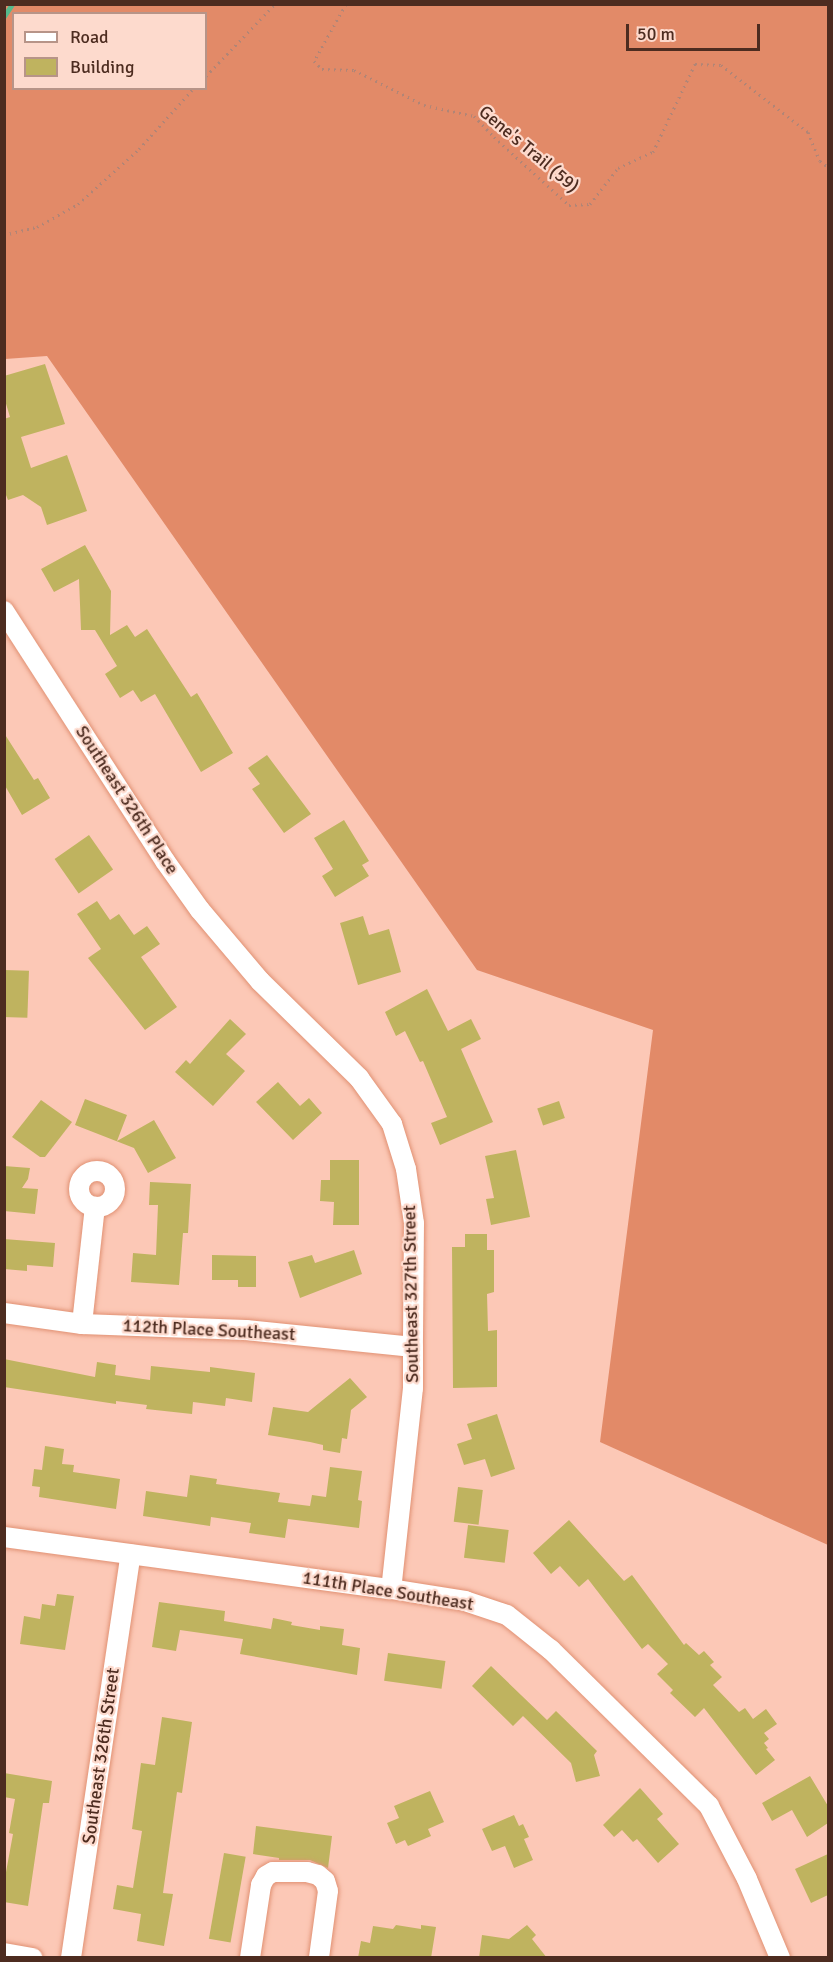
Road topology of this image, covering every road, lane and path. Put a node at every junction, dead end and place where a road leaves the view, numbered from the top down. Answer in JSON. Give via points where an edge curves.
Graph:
{"nodes":[{"id":1,"x":275,"y":4,"type":"edge"},
{"id":2,"x":346,"y":4,"type":"edge"},
{"id":3,"x":207,"y":75,"type":"edge"},
{"id":4,"x":192,"y":90,"type":"edge"},
{"id":5,"x":828,"y":166,"type":"edge"},
{"id":6,"x":4,"y":235,"type":"edge"},
{"id":7,"x":4,"y":612,"type":"edge"},
{"id":8,"x":260,"y":981,"type":"joint"},
{"id":9,"x":95,"y":1207,"type":"dead end"},
{"id":10,"x":4,"y":1313,"type":"edge"},
{"id":11,"x":82,"y":1324,"type":"junction"},
{"id":12,"x":414,"y":1347,"type":"junction"},
{"id":13,"x":4,"y":1537,"type":"edge"},
{"id":14,"x":131,"y":1554,"type":"junction"},
{"id":15,"x":391,"y":1589,"type":"junction"},
{"id":16,"x":4,"y":1953,"type":"edge"},
{"id":17,"x":33,"y":1958,"type":"edge"},
{"id":18,"x":71,"y":1958,"type":"edge"},
{"id":19,"x":250,"y":1958,"type":"edge"},
{"id":20,"x":319,"y":1958,"type":"edge"},
{"id":21,"x":780,"y":1958,"type":"edge"}],
"edges":[{"from":1,"to":3,"type":"path"},
{"from":2,"to":5,"type":"path","name":"Gene's Trail (59)","via":[[314,61],[322,69],[354,70],[424,105],[474,116],[569,205],[590,204],[618,168],[653,152],[695,64],[721,65],[808,132],[820,161]]},
{"from":4,"to":6,"type":"path","via":[[139,149],[78,204],[38,227]]},
{"from":7,"to":8,"type":"street","name":"Southeast 326th Place","via":[[165,861]]},
{"from":8,"to":12,"type":"street","name":"Southeast 327th Street","via":[[359,1078],[392,1124],[406,1169],[414,1223]]},
{"from":9,"to":11,"type":"street"},
{"from":10,"to":11,"type":"street","name":"112th Place Southeast"},
{"from":11,"to":12,"type":"street","name":"112th Place Southeast","via":[[246,1330]]},
{"from":12,"to":15,"type":"street","name":"Southeast 327th Street"},
{"from":13,"to":14,"type":"street","name":"111th Place Southeast"},
{"from":14,"to":15,"type":"street","name":"111th Place Southeast"},
{"from":14,"to":18,"type":"street","name":"Southeast 326th Street"},
{"from":15,"to":21,"type":"street","name":"111th Place Southeast","via":[[465,1601],[497,1611],[524,1626],[551,1650],[709,1806],[747,1879]]},
{"from":16,"to":17,"type":"street"},
{"from":19,"to":20,"type":"street","via":[[261,1885],[273,1872],[307,1872],[325,1881],[328,1891]]}]}
